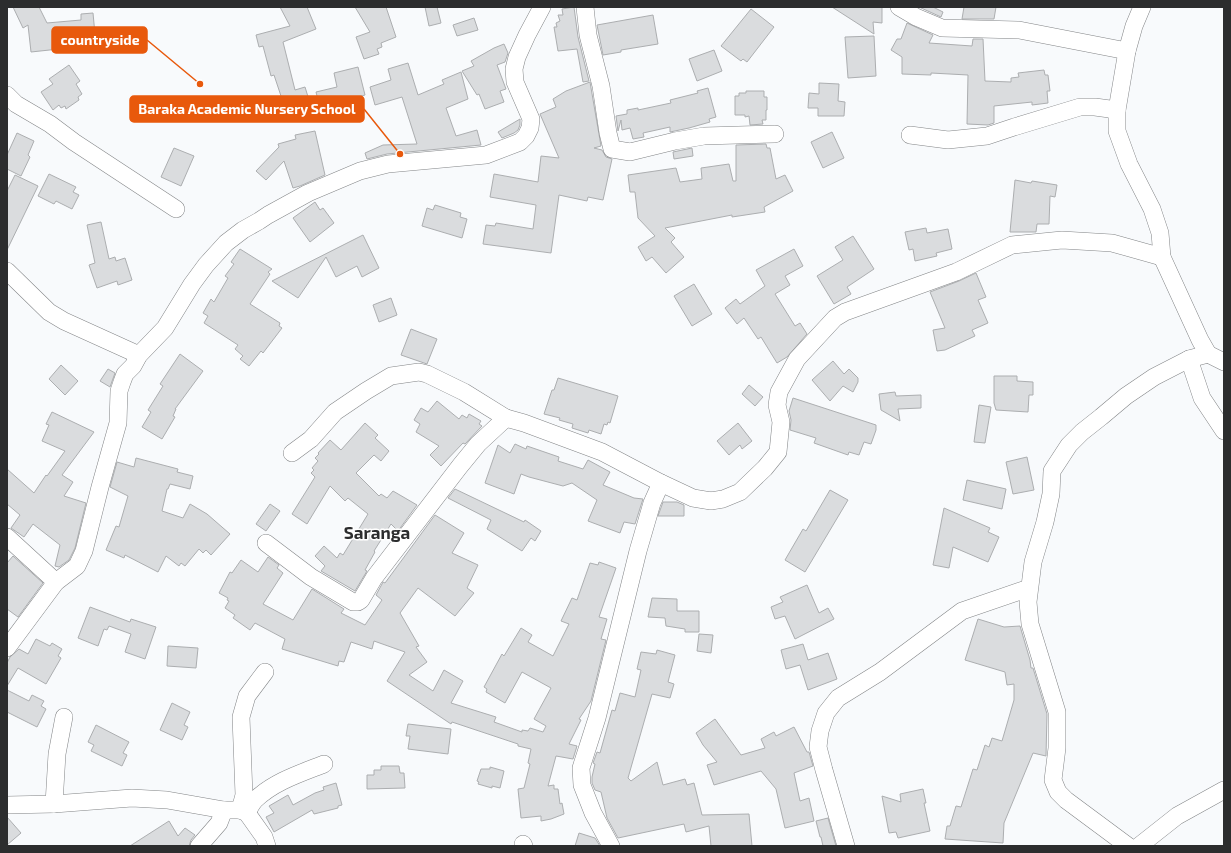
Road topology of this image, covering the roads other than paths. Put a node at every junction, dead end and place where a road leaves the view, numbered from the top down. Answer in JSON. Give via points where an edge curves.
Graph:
{"nodes":[{"id":1,"x":542,"y":7,"type":"edge"},
{"id":2,"x":585,"y":7,"type":"edge"},
{"id":3,"x":899,"y":7,"type":"edge"},
{"id":4,"x":1142,"y":7,"type":"edge"},
{"id":5,"x":1127,"y":51,"type":"junction"},
{"id":6,"x":7,"y":95,"type":"edge"},
{"id":7,"x":1117,"y":110,"type":"junction"},
{"id":8,"x":775,"y":134,"type":"dead end"},
{"id":9,"x":910,"y":135,"type":"dead end"},
{"id":10,"x":176,"y":209,"type":"dead end"},
{"id":11,"x":1162,"y":257,"type":"junction"},
{"id":12,"x":7,"y":271,"type":"edge"},
{"id":13,"x":139,"y":354,"type":"junction"},
{"id":14,"x":1208,"y":354,"type":"junction"},
{"id":15,"x":1189,"y":359,"type":"junction"},
{"id":16,"x":1224,"y":362,"type":"edge"},
{"id":17,"x":506,"y":418,"type":"junction"},
{"id":18,"x":1224,"y":431,"type":"edge"},
{"id":19,"x":292,"y":453,"type":"dead end"},
{"id":20,"x":661,"y":483,"type":"junction"},
{"id":21,"x":7,"y":537,"type":"edge"},
{"id":22,"x":266,"y":543,"type":"dead end"},
{"id":23,"x":56,"y":582,"type":"junction"},
{"id":24,"x":1029,"y":588,"type":"junction"},
{"id":25,"x":7,"y":648,"type":"edge"},
{"id":26,"x":266,"y":672,"type":"dead end"},
{"id":27,"x":64,"y":717,"type":"dead end"},
{"id":28,"x":324,"y":764,"type":"dead end"},
{"id":29,"x":1224,"y":790,"type":"edge"},
{"id":30,"x":54,"y":804,"type":"junction"},
{"id":31,"x":7,"y":805,"type":"edge"},
{"id":32,"x":237,"y":811,"type":"junction"},
{"id":33,"x":199,"y":846,"type":"edge"},
{"id":34,"x":267,"y":846,"type":"edge"},
{"id":35,"x":611,"y":846,"type":"edge"},
{"id":36,"x":846,"y":846,"type":"edge"},
{"id":37,"x":1128,"y":846,"type":"edge"},
{"id":38,"x":1139,"y":846,"type":"edge"}],
"edges":[{"from":1,"to":13,"type":"street","via":[[514,68],[515,82],[531,119],[530,128],[520,142],[486,155],[388,164],[360,171],[308,193],[268,215],[226,243],[192,284],[165,328]]},
{"from":2,"to":8,"type":"street","via":[[588,35],[601,86],[612,149],[630,152],[704,136]]},
{"from":3,"to":5,"type":"street","via":[[942,28],[1020,30]]},
{"from":4,"to":5,"type":"street"},
{"from":5,"to":7,"type":"street"},
{"from":6,"to":10,"type":"street","via":[[16,104]]},
{"from":7,"to":9,"type":"street","via":[[1080,107],[987,136],[948,140]]},
{"from":7,"to":11,"type":"street","via":[[1117,131],[1152,209],[1160,233]]},
{"from":11,"to":14,"type":"street"},
{"from":11,"to":20,"type":"street","via":[[1112,243],[1062,240],[1012,245],[956,272],[845,312],[835,318],[797,359],[779,392],[781,422],[778,452],[740,492],[711,501],[693,498]]},
{"from":12,"to":13,"type":"street","via":[[49,312],[64,322]]},
{"from":13,"to":23,"type":"street","via":[[122,382],[118,423],[84,551],[77,566]]},
{"from":14,"to":15,"type":"street"},
{"from":14,"to":16,"type":"street"},
{"from":15,"to":18,"type":"street","via":[[1202,398]]},
{"from":15,"to":24,"type":"street","via":[[1154,377],[1126,396],[1068,444],[1052,471],[1051,494],[1033,562]]},
{"from":17,"to":19,"type":"street","via":[[464,392],[428,374],[419,372],[391,376],[335,412],[311,439]]},
{"from":17,"to":20,"type":"street","via":[[602,452]]},
{"from":17,"to":22,"type":"street","via":[[478,444],[460,466],[358,602],[353,602],[311,577]]},
{"from":20,"to":35,"type":"street","via":[[652,503],[638,550],[597,718],[581,768],[582,786]]},
{"from":21,"to":23,"type":"street"},
{"from":23,"to":25,"type":"street"},
{"from":24,"to":36,"type":"street","via":[[962,611],[880,672],[838,698],[826,713],[818,747]]},
{"from":24,"to":37,"type":"street","via":[[1030,624],[1057,712],[1057,748],[1053,780],[1058,792],[1066,800]]},
{"from":26,"to":32,"type":"street","via":[[247,696],[241,717],[244,795]]},
{"from":27,"to":30,"type":"street","via":[[57,754]]},
{"from":28,"to":32,"type":"street","via":[[272,786]]},
{"from":29,"to":38,"type":"street","via":[[1176,816]]},
{"from":30,"to":31,"type":"street"},
{"from":30,"to":32,"type":"street","via":[[132,798],[167,800]]},
{"from":32,"to":33,"type":"street","via":[[219,824]]},
{"from":32,"to":34,"type":"street","via":[[264,837]]}]}
